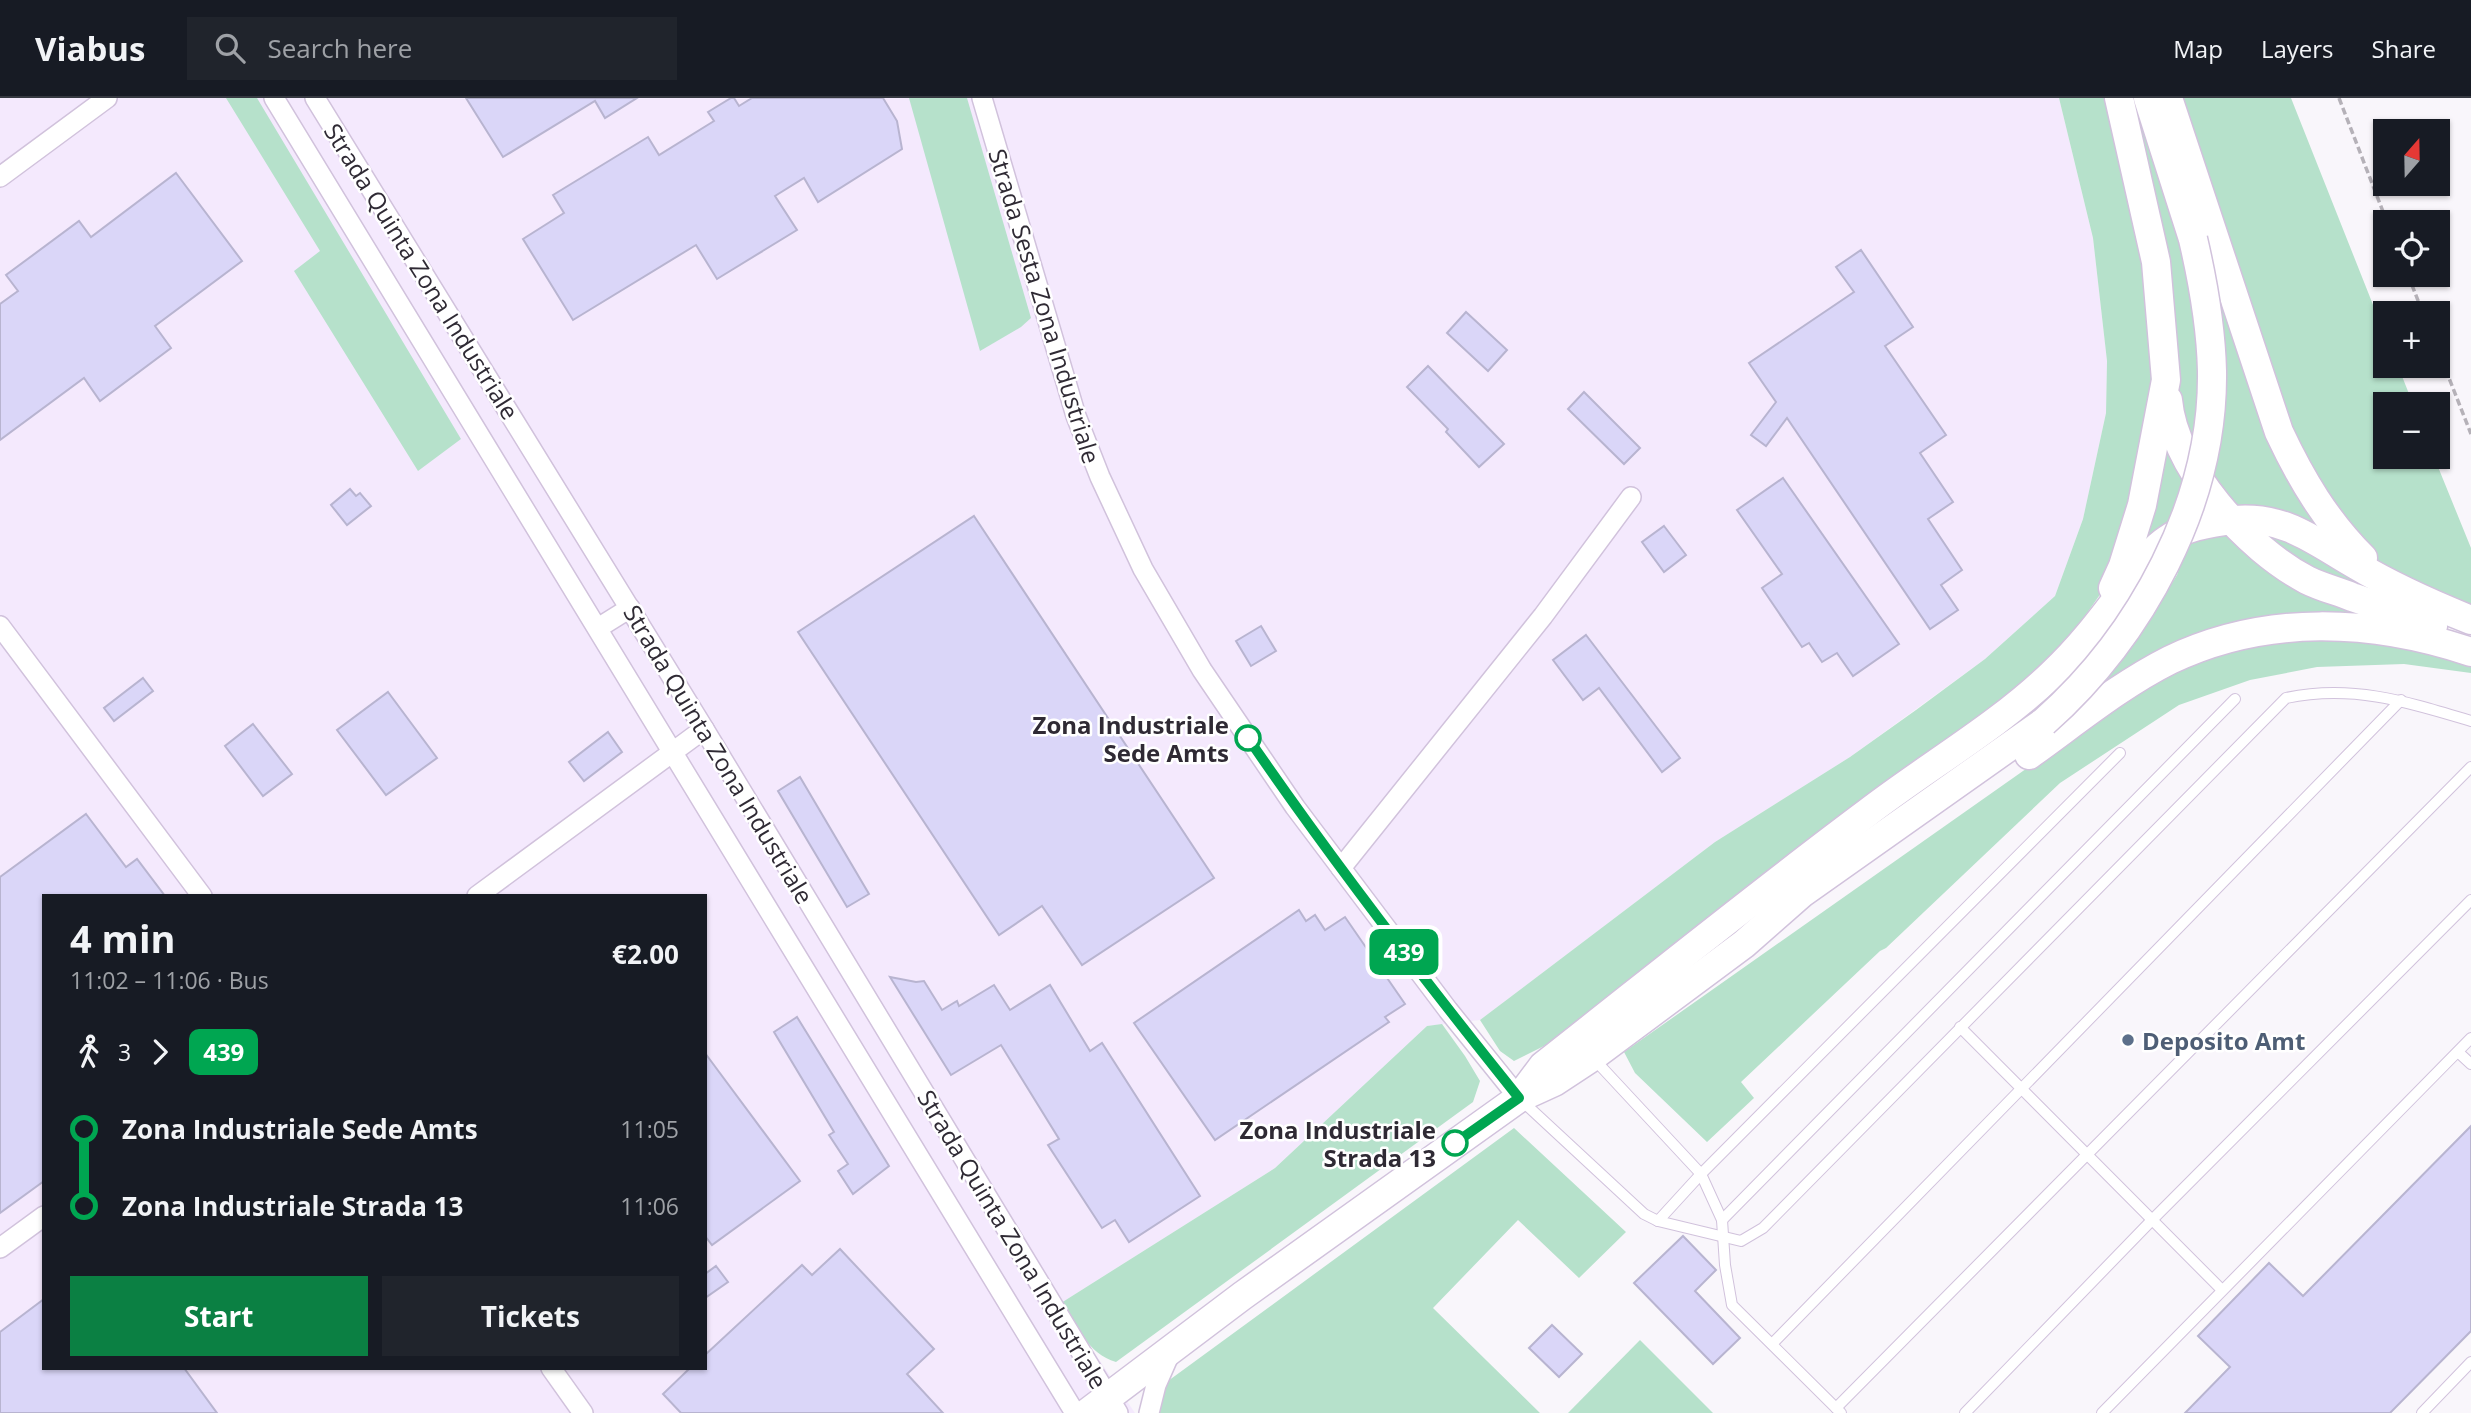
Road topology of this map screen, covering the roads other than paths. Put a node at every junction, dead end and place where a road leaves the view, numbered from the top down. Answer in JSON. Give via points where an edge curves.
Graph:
{"nodes":[{"id":1,"x":107,"y":98,"type":"edge"},
{"id":2,"x":274,"y":98,"type":"edge"},
{"id":3,"x":315,"y":98,"type":"edge"},
{"id":4,"x":982,"y":98,"type":"edge"},
{"id":5,"x":2119,"y":98,"type":"edge"},
{"id":6,"x":2148,"y":98,"type":"edge"},
{"id":7,"x":2168,"y":98,"type":"edge"},
{"id":8,"x":0,"y":177,"type":"edge"},
{"id":9,"x":2166,"y":380,"type":"junction"},
{"id":10,"x":1631,"y":497,"type":"dead end"},
{"id":11,"x":2233,"y":520,"type":"junction"},
{"id":12,"x":2388,"y":582,"type":"junction"},
{"id":13,"x":630,"y":608,"type":"junction"},
{"id":14,"x":2471,"y":620,"type":"edge"},
{"id":15,"x":0,"y":626,"type":"edge"},
{"id":16,"x":2096,"y":627,"type":"junction"},
{"id":17,"x":598,"y":628,"type":"junction"},
{"id":18,"x":2471,"y":640,"type":"edge"},
{"id":19,"x":2471,"y":652,"type":"edge"},
{"id":20,"x":2235,"y":699,"type":"dead end"},
{"id":21,"x":2401,"y":700,"type":"junction"},
{"id":22,"x":2471,"y":721,"type":"edge"},
{"id":23,"x":704,"y":729,"type":"junction"},
{"id":24,"x":673,"y":751,"type":"junction"},
{"id":25,"x":2120,"y":753,"type":"dead end"},
{"id":26,"x":2471,"y":767,"type":"edge"},
{"id":27,"x":1341,"y":868,"type":"junction"},
{"id":28,"x":201,"y":894,"type":"edge"},
{"id":29,"x":480,"y":894,"type":"edge"},
{"id":30,"x":2471,"y":900,"type":"edge"},
{"id":31,"x":1744,"y":944,"type":"junction"},
{"id":32,"x":1960,"y":1027,"type":"junction"},
{"id":33,"x":2471,"y":1038,"type":"edge"},
{"id":34,"x":2458,"y":1052,"type":"junction"},
{"id":35,"x":1592,"y":1057,"type":"junction"},
{"id":36,"x":2471,"y":1064,"type":"edge"},
{"id":37,"x":2022,"y":1088,"type":"junction"},
{"id":38,"x":1519,"y":1098,"type":"junction"},
{"id":39,"x":2087,"y":1154,"type":"junction"},
{"id":40,"x":1701,"y":1174,"type":"junction"},
{"id":41,"x":42,"y":1217,"type":"edge"},
{"id":42,"x":1722,"y":1220,"type":"junction"},
{"id":43,"x":2152,"y":1220,"type":"junction"},
{"id":44,"x":1658,"y":1221,"type":"junction"},
{"id":45,"x":1724,"y":1238,"type":"junction"},
{"id":46,"x":0,"y":1248,"type":"edge"},
{"id":47,"x":2222,"y":1290,"type":"junction"},
{"id":48,"x":1772,"y":1344,"type":"junction"},
{"id":49,"x":1172,"y":1348,"type":"junction"},
{"id":50,"x":2471,"y":1362,"type":"edge"},
{"id":51,"x":552,"y":1370,"type":"edge"},
{"id":52,"x":1104,"y":1407,"type":"edge"},
{"id":53,"x":1839,"y":1411,"type":"edge"},
{"id":54,"x":583,"y":1413,"type":"edge"},
{"id":55,"x":1074,"y":1413,"type":"edge"},
{"id":56,"x":1149,"y":1413,"type":"edge"},
{"id":57,"x":1965,"y":1413,"type":"edge"},
{"id":58,"x":2102,"y":1413,"type":"edge"},
{"id":59,"x":2422,"y":1413,"type":"edge"}],
"edges":[{"from":1,"to":8,"type":"street"},
{"from":2,"to":17,"type":"street","name":"Strada Quinta Zona Industriale"},
{"from":3,"to":13,"type":"street","name":"Strada Quinta Zona Industriale"},
{"from":4,"to":27,"type":"street","name":"Strada Sesta Zona Industriale","via":[[1076,416],[1100,477],[1143,569],[1202,670]]},
{"from":5,"to":9,"type":"main road","via":[[2156,262]]},
{"from":6,"to":31,"type":"main road","bridge":true,"via":[[2193,239],[2206,304],[2212,373],[2197,480],[2176,543],[2136,615],[2065,703],[1802,893]]},
{"from":7,"to":12,"type":"main road","via":[[2278,432],[2328,518]]},
{"from":9,"to":11,"type":"main road","via":[[2177,443],[2194,474]]},
{"from":9,"to":16,"type":"main road","via":[[2142,505],[2123,566]]},
{"from":10,"to":27,"type":"street","via":[[1543,616]]},
{"from":11,"to":12,"type":"main road","via":[[2258,519],[2294,528]]},
{"from":11,"to":16,"type":"main road","via":[[2170,537],[2149,554]]},
{"from":11,"to":18,"type":"main road","via":[[2306,579]]},
{"from":12,"to":14,"type":"main road"},
{"from":13,"to":17,"type":"street"},
{"from":13,"to":23,"type":"street","name":"Strada Quinta Zona Industriale"},
{"from":15,"to":28,"type":"street"},
{"from":16,"to":38,"type":"main road","via":[[2031,694],[1868,812],[1554,1057]]},
{"from":17,"to":24,"type":"street","name":"Strada Quinta Zona Industriale"},
{"from":19,"to":31,"type":"main road","via":[[2403,633],[2311,626],[2231,636],[2202,646],[2124,687],[1823,898]]},
{"from":20,"to":42,"type":"lane"},
{"from":21,"to":22,"type":"lane"},
{"from":21,"to":32,"type":"lane","via":[[2315,692],[2286,698]]},
{"from":21,"to":37,"type":"lane"},
{"from":23,"to":24,"type":"street"},
{"from":23,"to":52,"type":"street","name":"Strada Quinta Zona Industriale"},
{"from":24,"to":29,"type":"street"},
{"from":24,"to":55,"type":"street","name":"Strada Quinta Zona Industriale"},
{"from":25,"to":40,"type":"lane"},
{"from":26,"to":39,"type":"lane"},
{"from":27,"to":38,"type":"street","name":"Strada Sesta Zona Industriale"},
{"from":30,"to":43,"type":"lane"},
{"from":31,"to":35,"type":"main road"},
{"from":32,"to":37,"type":"lane"},
{"from":32,"to":45,"type":"lane","via":[[1763,1228],[1741,1241]]},
{"from":33,"to":34,"type":"lane"},
{"from":34,"to":36,"type":"lane"},
{"from":34,"to":47,"type":"lane"},
{"from":35,"to":38,"type":"main road","via":[[1555,1082]]},
{"from":35,"to":40,"type":"lane"},
{"from":37,"to":39,"type":"lane"},
{"from":37,"to":48,"type":"lane"},
{"from":38,"to":44,"type":"lane","via":[[1644,1214]]},
{"from":38,"to":49,"type":"main road"},
{"from":39,"to":43,"type":"lane"},
{"from":39,"to":53,"type":"lane"},
{"from":40,"to":42,"type":"lane"},
{"from":40,"to":44,"type":"lane"},
{"from":41,"to":46,"type":"street"},
{"from":42,"to":45,"type":"lane"},
{"from":43,"to":47,"type":"lane"},
{"from":43,"to":57,"type":"lane"},
{"from":44,"to":45,"type":"lane"},
{"from":45,"to":48,"type":"lane","via":[[1732,1306]]},
{"from":47,"to":58,"type":"lane"},
{"from":48,"to":53,"type":"lane"},
{"from":49,"to":52,"type":"main road"},
{"from":49,"to":56,"type":"street"},
{"from":50,"to":59,"type":"lane"},
{"from":51,"to":54,"type":"street"}]}
